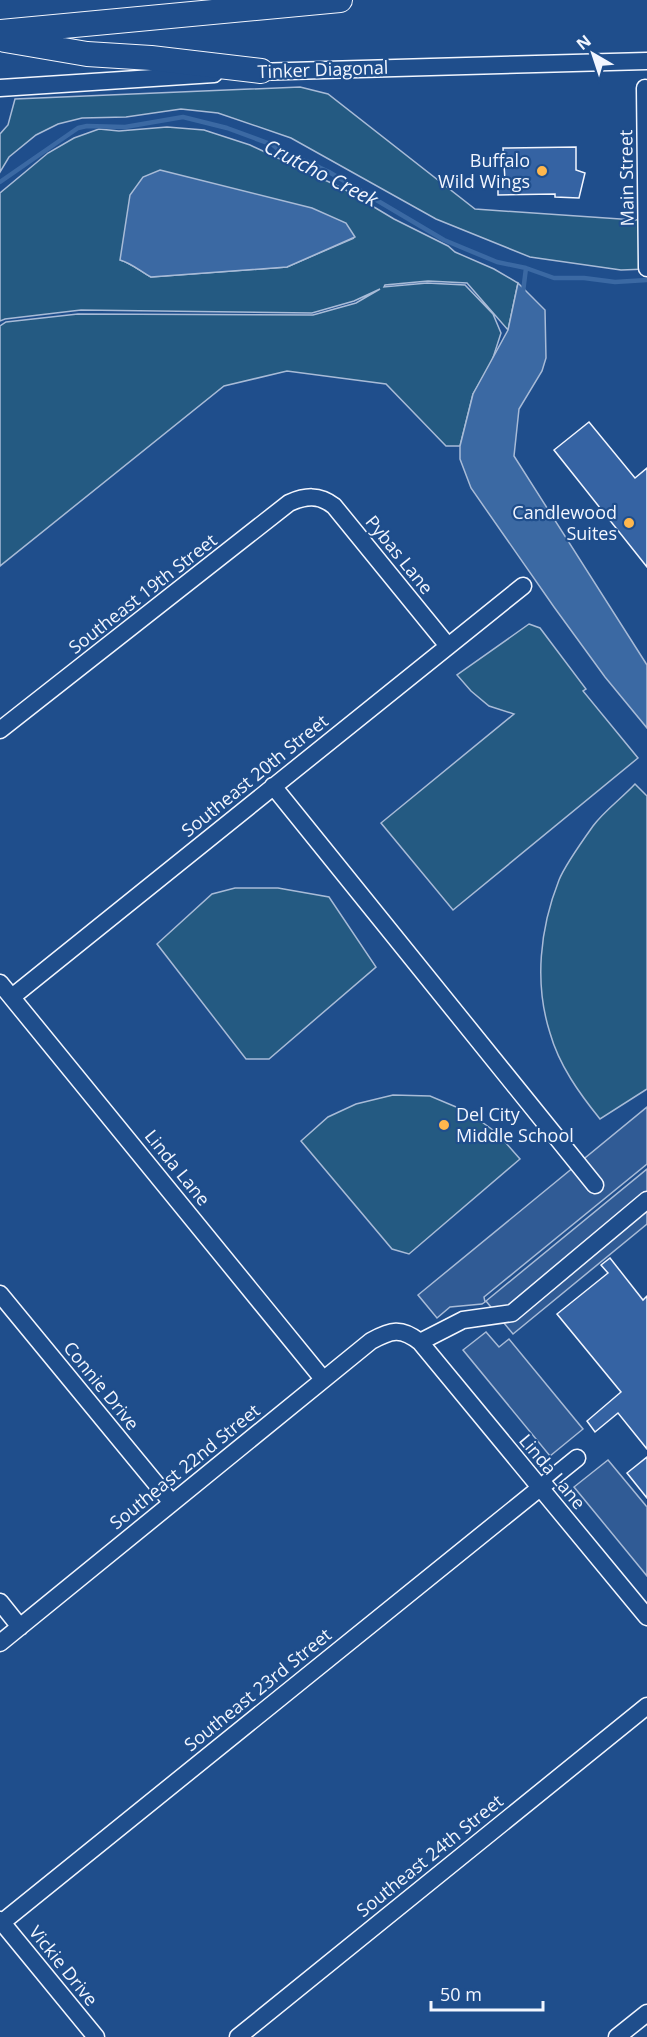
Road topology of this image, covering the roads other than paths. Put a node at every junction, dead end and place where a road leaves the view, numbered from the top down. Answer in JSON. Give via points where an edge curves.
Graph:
{"nodes":[{"id":1,"x":340,"y":0,"type":"edge"},
{"id":2,"x":0,"y":32,"type":"edge"},
{"id":3,"x":0,"y":39,"type":"edge"},
{"id":4,"x":647,"y":61,"type":"edge"},
{"id":5,"x":261,"y":71,"type":"junction"},
{"id":6,"x":0,"y":88,"type":"edge"},
{"id":7,"x":645,"y":88,"type":"dead end"},
{"id":8,"x":647,"y":219,"type":"edge"},
{"id":9,"x":647,"y":268,"type":"edge"},
{"id":10,"x":313,"y":496,"type":"joint"},
{"id":11,"x":523,"y":586,"type":"dead end"},
{"id":12,"x":448,"y":646,"type":"junction"},
{"id":13,"x":0,"y":730,"type":"edge"},
{"id":14,"x":273,"y":786,"type":"junction"},
{"id":15,"x":0,"y":983,"type":"edge"},
{"id":16,"x":12,"y":997,"type":"junction"},
{"id":17,"x":595,"y":1185,"type":"dead end"},
{"id":18,"x":647,"y":1200,"type":"edge"},
{"id":19,"x":0,"y":1294,"type":"edge"},
{"id":20,"x":400,"y":1331,"type":"joint"},
{"id":21,"x":420,"y":1342,"type":"junction"},
{"id":22,"x":323,"y":1379,"type":"junction"},
{"id":23,"x":577,"y":1458,"type":"dead end"},
{"id":24,"x":540,"y":1487,"type":"junction"},
{"id":25,"x":172,"y":1503,"type":"junction"},
{"id":26,"x":0,"y":1602,"type":"edge"},
{"id":27,"x":647,"y":1617,"type":"edge"},
{"id":28,"x":20,"y":1627,"type":"junction"},
{"id":29,"x":0,"y":1643,"type":"edge"},
{"id":30,"x":647,"y":1706,"type":"edge"},
{"id":31,"x":1,"y":1922,"type":"edge"},
{"id":32,"x":647,"y":2013,"type":"edge"},
{"id":33,"x":96,"y":2037,"type":"edge"},
{"id":34,"x":238,"y":2037,"type":"edge"},
{"id":35,"x":617,"y":2037,"type":"edge"}],
"edges":[{"from":1,"to":2,"type":"highway"},
{"from":3,"to":5,"type":"highway","via":[[87,54]]},
{"from":4,"to":5,"type":"street","name":"Tinker Diagonal"},
{"from":5,"to":6,"type":"street","name":"Tinker Diagonal"},
{"from":7,"to":8,"type":"street","name":"Main Street"},
{"from":8,"to":9,"type":"street","name":"Main Street"},
{"from":10,"to":12,"type":"street","name":"Pybas Lane","via":[[334,506]]},
{"from":10,"to":13,"type":"street","name":"Southeast 19th Street","via":[[289,503]]},
{"from":11,"to":12,"type":"street","name":"Southeast 20th Street"},
{"from":12,"to":14,"type":"street","name":"Southeast 20th Street"},
{"from":14,"to":16,"type":"street","name":"Southeast 20th Street"},
{"from":14,"to":17,"type":"street"},
{"from":15,"to":16,"type":"street","name":"Linda Lane"},
{"from":16,"to":22,"type":"street","name":"Linda Lane"},
{"from":18,"to":21,"type":"street","via":[[512,1312],[463,1320]]},
{"from":19,"to":25,"type":"street","name":"Connie Drive"},
{"from":20,"to":21,"type":"street","name":"Linda Lane"},
{"from":20,"to":22,"type":"street","name":"Southeast 22nd Street","via":[[371,1341]]},
{"from":21,"to":24,"type":"street","name":"Linda Lane"},
{"from":22,"to":25,"type":"street","name":"Southeast 22nd Street"},
{"from":23,"to":24,"type":"street","name":"Southeast 23rd Street"},
{"from":24,"to":27,"type":"street","name":"Linda Lane"},
{"from":24,"to":31,"type":"street","name":"Southeast 23rd Street"},
{"from":25,"to":28,"type":"street","name":"Southeast 22nd Street"},
{"from":26,"to":28,"type":"street"},
{"from":28,"to":29,"type":"street","name":"Southeast 22nd Street"},
{"from":30,"to":34,"type":"street","name":"Southeast 24th Street"},
{"from":31,"to":33,"type":"street","name":"Vickie Drive"},
{"from":32,"to":35,"type":"street"}]}
